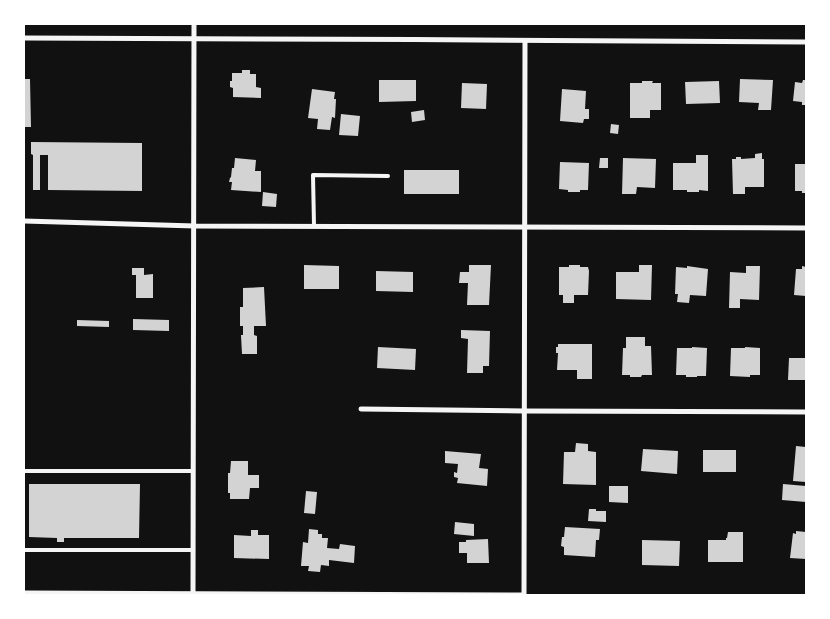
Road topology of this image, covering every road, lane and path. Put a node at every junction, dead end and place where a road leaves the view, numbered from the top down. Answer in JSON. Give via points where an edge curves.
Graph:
{"nodes":[{"id":1,"x":194,"y":24,"type":"edge"},
{"id":2,"x":24,"y":38,"type":"edge"},
{"id":3,"x":194,"y":38,"type":"junction"},
{"id":4,"x":525,"y":41,"type":"junction"},
{"id":5,"x":806,"y":42,"type":"edge"},
{"id":6,"x":388,"y":176,"type":"dead end"},
{"id":7,"x":24,"y":221,"type":"edge"},
{"id":8,"x":195,"y":226,"type":"junction"},
{"id":9,"x":314,"y":226,"type":"junction"},
{"id":10,"x":524,"y":228,"type":"junction"},
{"id":11,"x":806,"y":228,"type":"edge"},
{"id":12,"x":361,"y":409,"type":"dead end"},
{"id":13,"x":524,"y":411,"type":"junction"},
{"id":14,"x":806,"y":412,"type":"edge"},
{"id":15,"x":24,"y":471,"type":"edge"},
{"id":16,"x":193,"y":471,"type":"junction"},
{"id":17,"x":24,"y":550,"type":"edge"},
{"id":18,"x":193,"y":550,"type":"junction"},
{"id":19,"x":24,"y":593,"type":"edge"},
{"id":20,"x":193,"y":595,"type":"edge"},
{"id":21,"x":524,"y":595,"type":"edge"}],
"edges":[{"from":1,"to":3,"type":"street"},
{"from":2,"to":3,"type":"street"},
{"from":3,"to":4,"type":"street"},
{"from":3,"to":8,"type":"street"},
{"from":4,"to":5,"type":"street"},
{"from":4,"to":10,"type":"street"},
{"from":6,"to":9,"type":"lane","via":[[313,175]]},
{"from":7,"to":8,"type":"street"},
{"from":8,"to":9,"type":"street"},
{"from":8,"to":16,"type":"street"},
{"from":9,"to":10,"type":"street"},
{"from":10,"to":11,"type":"street"},
{"from":10,"to":13,"type":"street"},
{"from":12,"to":13,"type":"street"},
{"from":13,"to":14,"type":"street"},
{"from":13,"to":21,"type":"street"},
{"from":15,"to":16,"type":"lane"},
{"from":16,"to":18,"type":"street"},
{"from":17,"to":18,"type":"lane"},
{"from":18,"to":20,"type":"street"},
{"from":19,"to":20,"type":"street"},
{"from":20,"to":21,"type":"street"}]}
